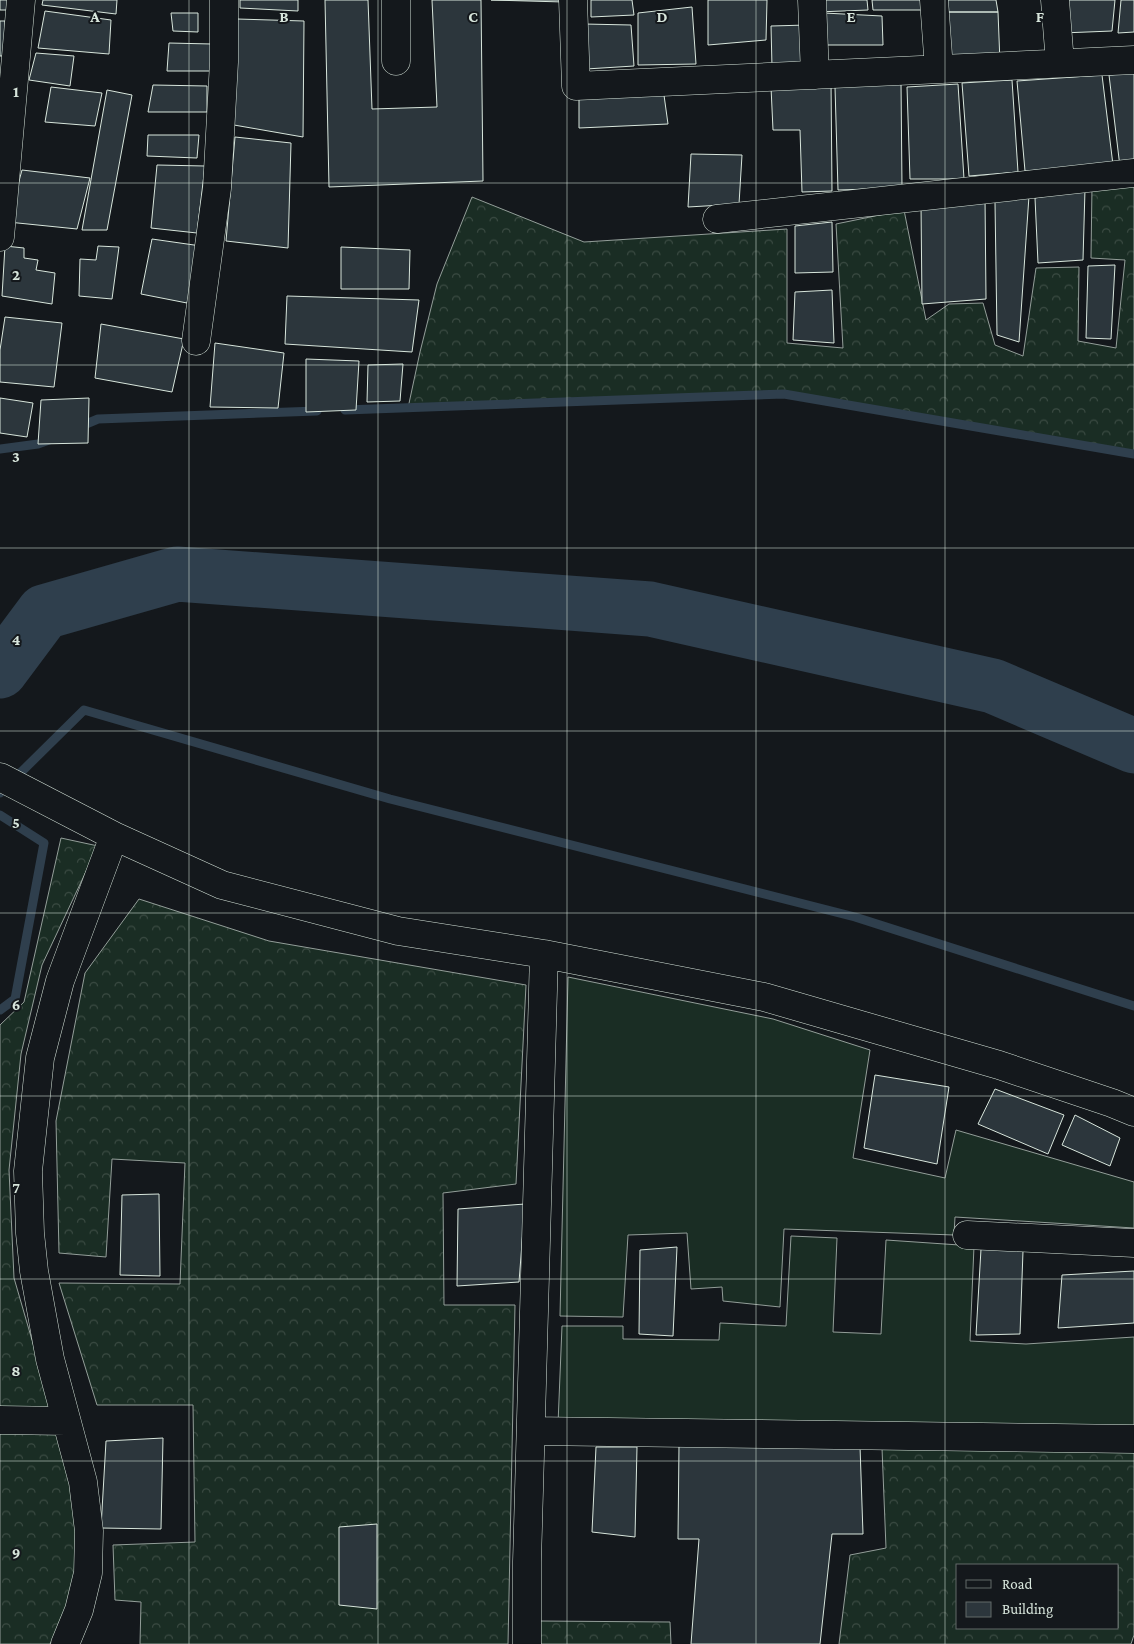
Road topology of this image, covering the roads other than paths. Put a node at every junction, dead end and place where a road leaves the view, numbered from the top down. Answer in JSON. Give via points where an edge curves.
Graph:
{"nodes":[{"id":1,"x":21,"y":0,"type":"edge"},
{"id":2,"x":224,"y":0,"type":"edge"},
{"id":3,"x":396,"y":0,"type":"edge"},
{"id":4,"x":573,"y":0,"type":"edge"},
{"id":5,"x":812,"y":0,"type":"edge"},
{"id":6,"x":934,"y":0,"type":"edge"},
{"id":7,"x":1055,"y":0,"type":"edge"},
{"id":8,"x":1134,"y":60,"type":"edge"},
{"id":9,"x":396,"y":61,"type":"dead end"},
{"id":10,"x":1060,"y":63,"type":"junction"},
{"id":11,"x":939,"y":69,"type":"junction"},
{"id":12,"x":815,"y":75,"type":"junction"},
{"id":13,"x":1134,"y":173,"type":"edge"},
{"id":14,"x":717,"y":219,"type":"dead end"},
{"id":15,"x":1,"y":220,"type":"edge"},
{"id":16,"x":196,"y":341,"type":"dead end"},
{"id":17,"x":0,"y":777,"type":"edge"},
{"id":18,"x":114,"y":836,"type":"junction"},
{"id":19,"x":544,"y":954,"type":"junction"},
{"id":20,"x":1134,"y":1112,"type":"edge"},
{"id":21,"x":968,"y":1235,"type":"dead end"},
{"id":22,"x":1134,"y":1243,"type":"edge"},
{"id":23,"x":0,"y":1420,"type":"edge"},
{"id":24,"x":66,"y":1421,"type":"junction"},
{"id":25,"x":531,"y":1431,"type":"junction"},
{"id":26,"x":1134,"y":1439,"type":"edge"},
{"id":27,"x":65,"y":1644,"type":"edge"},
{"id":28,"x":526,"y":1644,"type":"edge"}],
"edges":[{"from":1,"to":15,"type":"street"},
{"from":2,"to":16,"type":"street","via":[[217,188]]},
{"from":3,"to":9,"type":"street"},
{"from":4,"to":12,"type":"street","via":[[576,86]]},
{"from":5,"to":12,"type":"street"},
{"from":6,"to":11,"type":"street"},
{"from":7,"to":10,"type":"street"},
{"from":8,"to":10,"type":"street"},
{"from":10,"to":11,"type":"street"},
{"from":11,"to":12,"type":"street"},
{"from":13,"to":14,"type":"street"},
{"from":17,"to":18,"type":"street"},
{"from":18,"to":19,"type":"street","via":[[222,885],[398,931]]},
{"from":18,"to":24,"type":"street","via":[[60,981],[40,1058],[28,1171],[34,1271],[50,1359]]},
{"from":19,"to":20,"type":"street","via":[[764,997],[999,1065]]},
{"from":19,"to":25,"type":"street"},
{"from":21,"to":22,"type":"street"},
{"from":23,"to":24,"type":"street"},
{"from":24,"to":27,"type":"street","via":[[83,1482],[89,1531],[88,1573],[79,1610]]},
{"from":25,"to":26,"type":"street"},
{"from":25,"to":28,"type":"street"}]}
